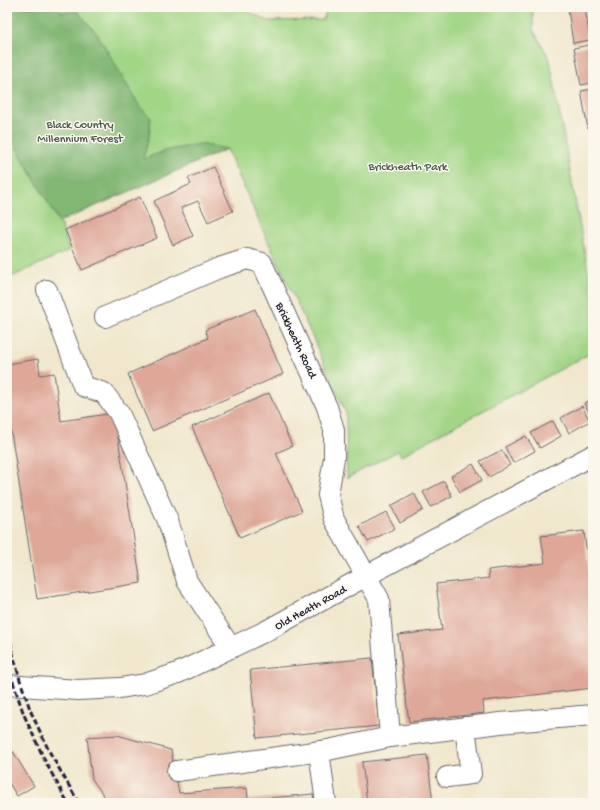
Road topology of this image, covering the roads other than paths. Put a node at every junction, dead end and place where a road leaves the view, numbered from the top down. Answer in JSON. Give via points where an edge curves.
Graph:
{"nodes":[{"id":1,"x":47,"y":290,"type":"dead end"},
{"id":2,"x":105,"y":317,"type":"dead end"},
{"id":3,"x":593,"y":455,"type":"edge"},
{"id":4,"x":366,"y":576,"type":"junction"},
{"id":5,"x":231,"y":648,"type":"junction"},
{"id":6,"x":7,"y":685,"type":"edge"},
{"id":7,"x":593,"y":716,"type":"edge"},
{"id":8,"x":465,"y":727,"type":"junction"},
{"id":9,"x":390,"y":738,"type":"junction"},
{"id":10,"x":320,"y":751,"type":"junction"},
{"id":11,"x":177,"y":771,"type":"dead end"},
{"id":12,"x":447,"y":776,"type":"dead end"},
{"id":13,"x":326,"y":803,"type":"edge"}],
"edges":[{"from":1,"to":5,"type":"street","via":[[83,386],[104,394],[119,413],[168,521],[187,581]]},
{"from":2,"to":4,"type":"street","name":"Brickheath Road","via":[[218,268],[247,259],[262,263],[327,407],[334,430],[334,458],[328,495],[334,519]]},
{"from":3,"to":4,"type":"street","name":"Old Heath Road"},
{"from":4,"to":5,"type":"street","name":"Old Heath Road"},
{"from":4,"to":9,"type":"street","via":[[379,599]]},
{"from":5,"to":6,"type":"street","name":"Old Heath Road","via":[[178,673],[145,684],[78,690]]},
{"from":7,"to":8,"type":"street"},
{"from":8,"to":9,"type":"street"},
{"from":8,"to":12,"type":"street","via":[[471,774]]},
{"from":9,"to":10,"type":"street"},
{"from":10,"to":11,"type":"street"},
{"from":10,"to":13,"type":"street"}]}
